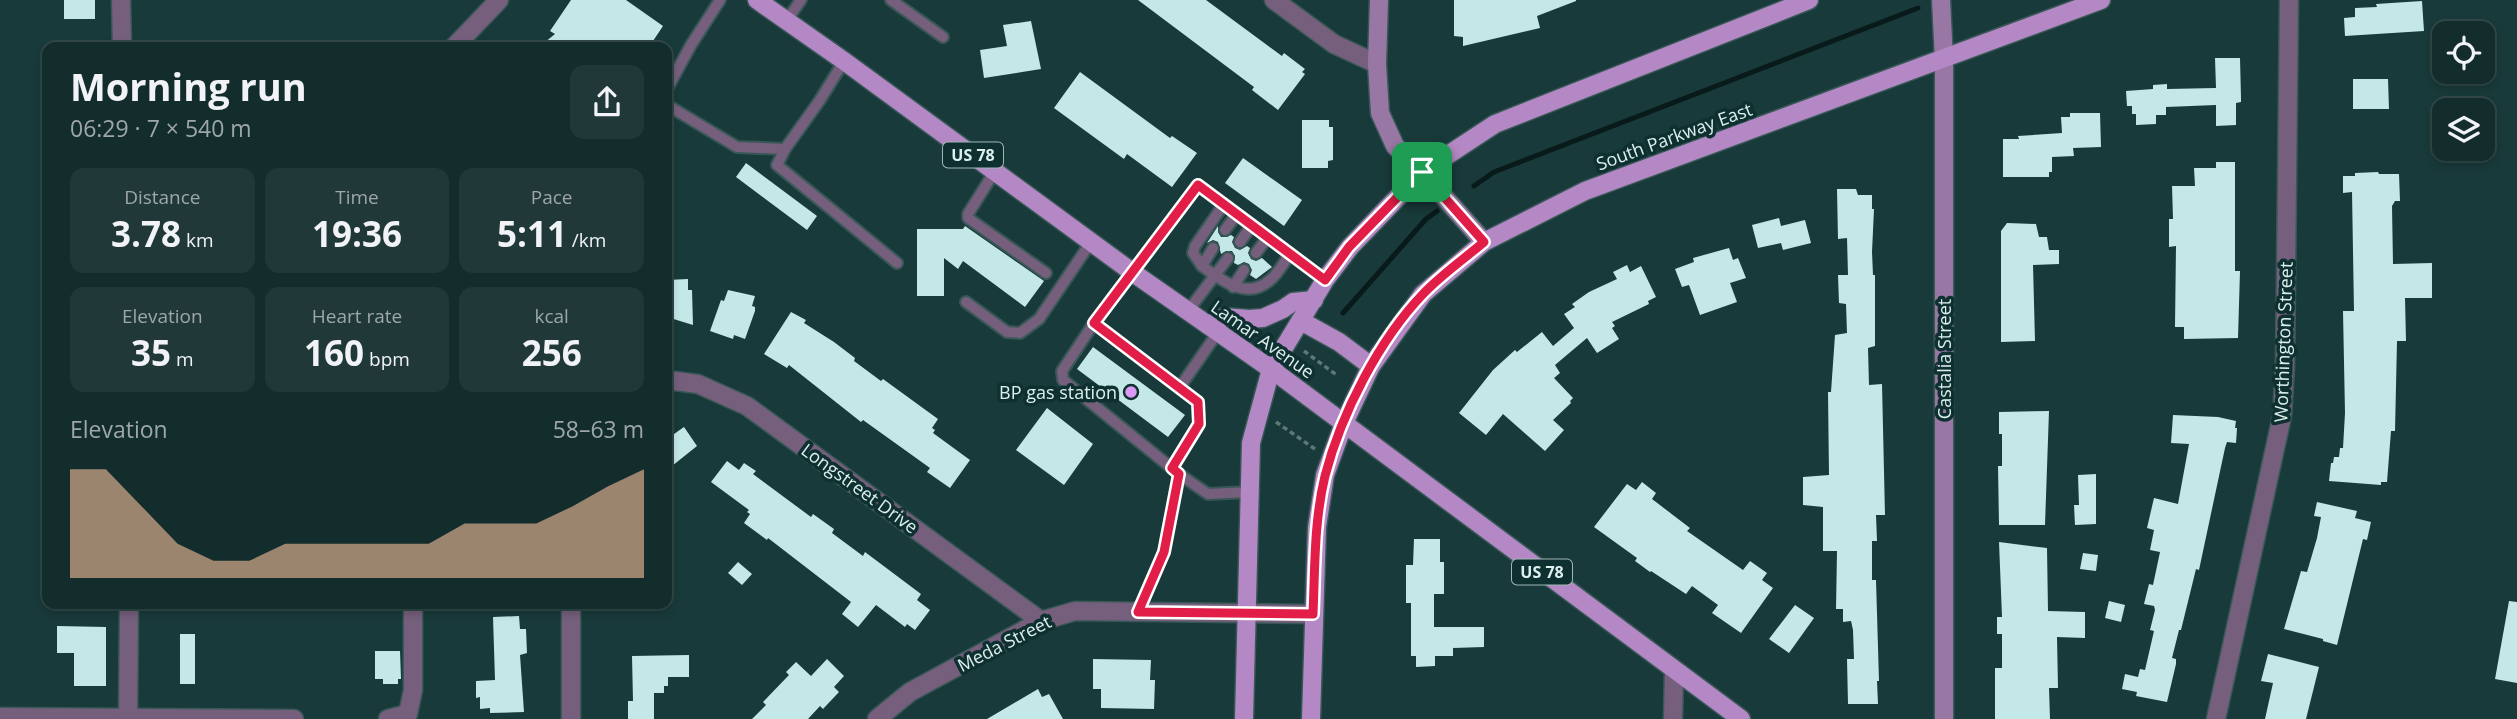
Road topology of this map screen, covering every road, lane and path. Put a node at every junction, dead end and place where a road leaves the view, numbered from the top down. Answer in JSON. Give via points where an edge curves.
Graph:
{"nodes":[{"id":1,"x":121,"y":0,"type":"edge"},
{"id":2,"x":499,"y":0,"type":"edge"},
{"id":3,"x":720,"y":0,"type":"edge"},
{"id":4,"x":757,"y":0,"type":"edge"},
{"id":5,"x":801,"y":0,"type":"edge"},
{"id":6,"x":891,"y":0,"type":"edge"},
{"id":7,"x":1274,"y":0,"type":"edge"},
{"id":8,"x":1379,"y":0,"type":"edge"},
{"id":9,"x":1809,"y":0,"type":"edge"},
{"id":10,"x":1941,"y":0,"type":"edge"},
{"id":11,"x":2101,"y":0,"type":"edge"},
{"id":12,"x":2289,"y":0,"type":"edge"},
{"id":13,"x":787,"y":20,"type":"junction"},
{"id":14,"x":943,"y":37,"type":"dead end"},
{"id":15,"x":122,"y":42,"type":"edge"},
{"id":16,"x":459,"y":42,"type":"edge"},
{"id":17,"x":1944,"y":60,"type":"junction"},
{"id":18,"x":844,"y":61,"type":"junction"},
{"id":19,"x":1377,"y":64,"type":"junction"},
{"id":20,"x":672,"y":80,"type":"edge"},
{"id":21,"x":672,"y":108,"type":"edge"},
{"id":22,"x":785,"y":149,"type":"junction"},
{"id":23,"x":995,"y":171,"type":"junction"},
{"id":24,"x":1422,"y":172,"type":"junction"},
{"id":25,"x":1224,"y":204,"type":"junction"},
{"id":26,"x":1237,"y":214,"type":"junction"},
{"id":27,"x":1252,"y":225,"type":"junction"},
{"id":28,"x":1225,"y":230,"type":"dead end"},
{"id":29,"x":1268,"y":237,"type":"junction"},
{"id":30,"x":1091,"y":242,"type":"junction"},
{"id":31,"x":1240,"y":242,"type":"dead end"},
{"id":32,"x":1484,"y":242,"type":"junction"},
{"id":33,"x":1213,"y":248,"type":"dead end"},
{"id":34,"x":1256,"y":253,"type":"dead end"},
{"id":35,"x":1290,"y":254,"type":"junction"},
{"id":36,"x":1228,"y":258,"type":"dead end"},
{"id":37,"x":897,"y":263,"type":"dead end"},
{"id":38,"x":1202,"y":266,"type":"junction"},
{"id":39,"x":1244,"y":270,"type":"dead end"},
{"id":40,"x":1132,"y":272,"type":"junction"},
{"id":41,"x":1046,"y":273,"type":"dead end"},
{"id":42,"x":1214,"y":275,"type":"junction"},
{"id":43,"x":1325,"y":280,"type":"junction"},
{"id":44,"x":1233,"y":287,"type":"junction"},
{"id":45,"x":1314,"y":300,"type":"junction"},
{"id":46,"x":966,"y":302,"type":"dead end"},
{"id":47,"x":1188,"y":312,"type":"junction"},
{"id":48,"x":1301,"y":321,"type":"junction"},
{"id":49,"x":1094,"y":323,"type":"junction"},
{"id":50,"x":1213,"y":329,"type":"junction"},
{"id":51,"x":1304,"y":351,"type":"dead end"},
{"id":52,"x":1371,"y":366,"type":"junction"},
{"id":53,"x":1271,"y":369,"type":"junction"},
{"id":54,"x":1338,"y":376,"type":"dead end"},
{"id":55,"x":672,"y":381,"type":"edge"},
{"id":56,"x":1180,"y":387,"type":"junction"},
{"id":57,"x":1275,"y":422,"type":"dead end"},
{"id":58,"x":1344,"y":423,"type":"junction"},
{"id":59,"x":1315,"y":449,"type":"dead end"},
{"id":60,"x":1175,"y":471,"type":"junction"},
{"id":61,"x":1249,"y":492,"type":"junction"},
{"id":62,"x":130,"y":609,"type":"edge"},
{"id":63,"x":413,"y":609,"type":"edge"},
{"id":64,"x":571,"y":609,"type":"edge"},
{"id":65,"x":1138,"y":612,"type":"junction"},
{"id":66,"x":1245,"y":614,"type":"junction"},
{"id":67,"x":1313,"y":614,"type":"junction"},
{"id":68,"x":1041,"y":621,"type":"junction"},
{"id":69,"x":1674,"y":670,"type":"junction"},
{"id":70,"x":0,"y":717,"type":"edge"},
{"id":71,"x":128,"y":718,"type":"edge"},
{"id":72,"x":294,"y":719,"type":"edge"},
{"id":73,"x":388,"y":719,"type":"edge"},
{"id":74,"x":571,"y":719,"type":"edge"},
{"id":75,"x":877,"y":719,"type":"edge"},
{"id":76,"x":1244,"y":719,"type":"edge"},
{"id":77,"x":1311,"y":719,"type":"edge"},
{"id":78,"x":1673,"y":719,"type":"edge"},
{"id":79,"x":1741,"y":719,"type":"edge"},
{"id":80,"x":1944,"y":719,"type":"edge"},
{"id":81,"x":2216,"y":719,"type":"edge"}],
"edges":[{"from":1,"to":15,"type":"street"},
{"from":2,"to":16,"type":"street"},
{"from":3,"to":20,"type":"lane"},
{"from":4,"to":13,"type":"main road","name":"Lamar Avenue","number":"US 78"},
{"from":5,"to":13,"type":"lane"},
{"from":6,"to":14,"type":"lane"},
{"from":7,"to":19,"type":"street","via":[[1334,44]]},
{"from":8,"to":19,"type":"street"},
{"from":9,"to":24,"type":"main road","via":[[1495,124]]},
{"from":10,"to":17,"type":"street","name":"Castalia Street"},
{"from":11,"to":17,"type":"main road","name":"South Parkway East"},
{"from":12,"to":81,"type":"street","name":"Worthington Street","via":[[2282,416]]},
{"from":13,"to":18,"type":"main road","name":"Lamar Avenue","number":"US 78"},
{"from":17,"to":32,"type":"main road","name":"South Parkway East","via":[[1585,191]]},
{"from":17,"to":80,"type":"street","name":"Castalia Street"},
{"from":18,"to":22,"type":"lane"},
{"from":18,"to":23,"type":"main road","name":"Lamar Avenue","number":"US 78"},
{"from":19,"to":24,"type":"street","via":[[1380,113],[1395,146]]},
{"from":21,"to":22,"type":"lane","via":[[737,146]]},
{"from":22,"to":37,"type":"lane","via":[[777,165]]},
{"from":23,"to":30,"type":"main road","name":"Lamar Avenue","number":"US 78"},
{"from":23,"to":41,"type":"lane","via":[[968,219]]},
{"from":24,"to":32,"type":"street"},
{"from":24,"to":43,"type":"main road","via":[[1349,247]]},
{"from":25,"to":26,"type":"lane"},
{"from":25,"to":38,"type":"lane","via":[[1195,246],[1193,253]]},
{"from":25,"to":40,"type":"lane","via":[[1198,185]]},
{"from":26,"to":27,"type":"lane"},
{"from":26,"to":28,"type":"lane"},
{"from":27,"to":29,"type":"lane"},
{"from":27,"to":31,"type":"lane"},
{"from":29,"to":34,"type":"lane"},
{"from":29,"to":35,"type":"lane"},
{"from":30,"to":40,"type":"main road","name":"Lamar Avenue","number":"US 78"},
{"from":30,"to":46,"type":"lane","via":[[1039,319],[1020,333],[1007,332]]},
{"from":32,"to":52,"type":"main road","name":"South Parkway East","via":[[1423,294]]},
{"from":33,"to":38,"type":"lane"},
{"from":35,"to":43,"type":"lane"},
{"from":35,"to":44,"type":"lane","via":[[1263,285]]},
{"from":36,"to":42,"type":"lane"},
{"from":38,"to":42,"type":"lane"},
{"from":39,"to":44,"type":"lane"},
{"from":40,"to":47,"type":"main road","name":"Lamar Avenue","number":"US 78"},
{"from":40,"to":49,"type":"lane"},
{"from":42,"to":44,"type":"lane"},
{"from":42,"to":47,"type":"lane"},
{"from":43,"to":45,"type":"main road"},
{"from":45,"to":48,"type":"main road"},
{"from":45,"to":50,"type":"main road","via":[[1293,302],[1263,318],[1224,317]]},
{"from":47,"to":50,"type":"main road","name":"Lamar Avenue","number":"US 78"},
{"from":48,"to":52,"type":"main road"},
{"from":48,"to":53,"type":"main road"},
{"from":49,"to":56,"type":"lane"},
{"from":49,"to":60,"type":"lane","via":[[1062,371],[1063,380]]},
{"from":50,"to":53,"type":"main road","name":"Lamar Avenue","number":"US 78"},
{"from":50,"to":56,"type":"lane"},
{"from":51,"to":54,"type":"path"},
{"from":52,"to":58,"type":"main road","name":"South Parkway East"},
{"from":53,"to":58,"type":"main road","name":"Lamar Avenue","number":"US 78"},
{"from":53,"to":61,"type":"main road","via":[[1251,443]]},
{"from":55,"to":68,"type":"street","name":"Longstreet Drive","via":[[698,384],[747,406]]},
{"from":56,"to":60,"type":"lane","via":[[1198,402],[1199,424]]},
{"from":57,"to":59,"type":"path"},
{"from":58,"to":67,"type":"main road","name":"South Parkway East","via":[[1325,475]]},
{"from":58,"to":69,"type":"main road","name":"Lamar Avenue","number":"US 78"},
{"from":60,"to":61,"type":"lane","via":[[1208,494]]},
{"from":60,"to":65,"type":"lane","via":[[1164,552]]},
{"from":61,"to":66,"type":"main road"},
{"from":62,"to":71,"type":"street"},
{"from":63,"to":73,"type":"street","via":[[413,690],[408,714]]},
{"from":64,"to":74,"type":"street"},
{"from":65,"to":66,"type":"street","name":"Meda Street"},
{"from":65,"to":68,"type":"street","name":"Meda Street","via":[[1075,611]]},
{"from":66,"to":67,"type":"street","name":"Meda Street"},
{"from":66,"to":76,"type":"main road"},
{"from":67,"to":77,"type":"main road","name":"South Parkway East"},
{"from":68,"to":75,"type":"street","name":"Meda Street","via":[[910,692]]},
{"from":69,"to":78,"type":"street"},
{"from":69,"to":79,"type":"main road","name":"Lamar Avenue","number":"US 78"},
{"from":70,"to":71,"type":"street"},
{"from":71,"to":72,"type":"street"}]}
